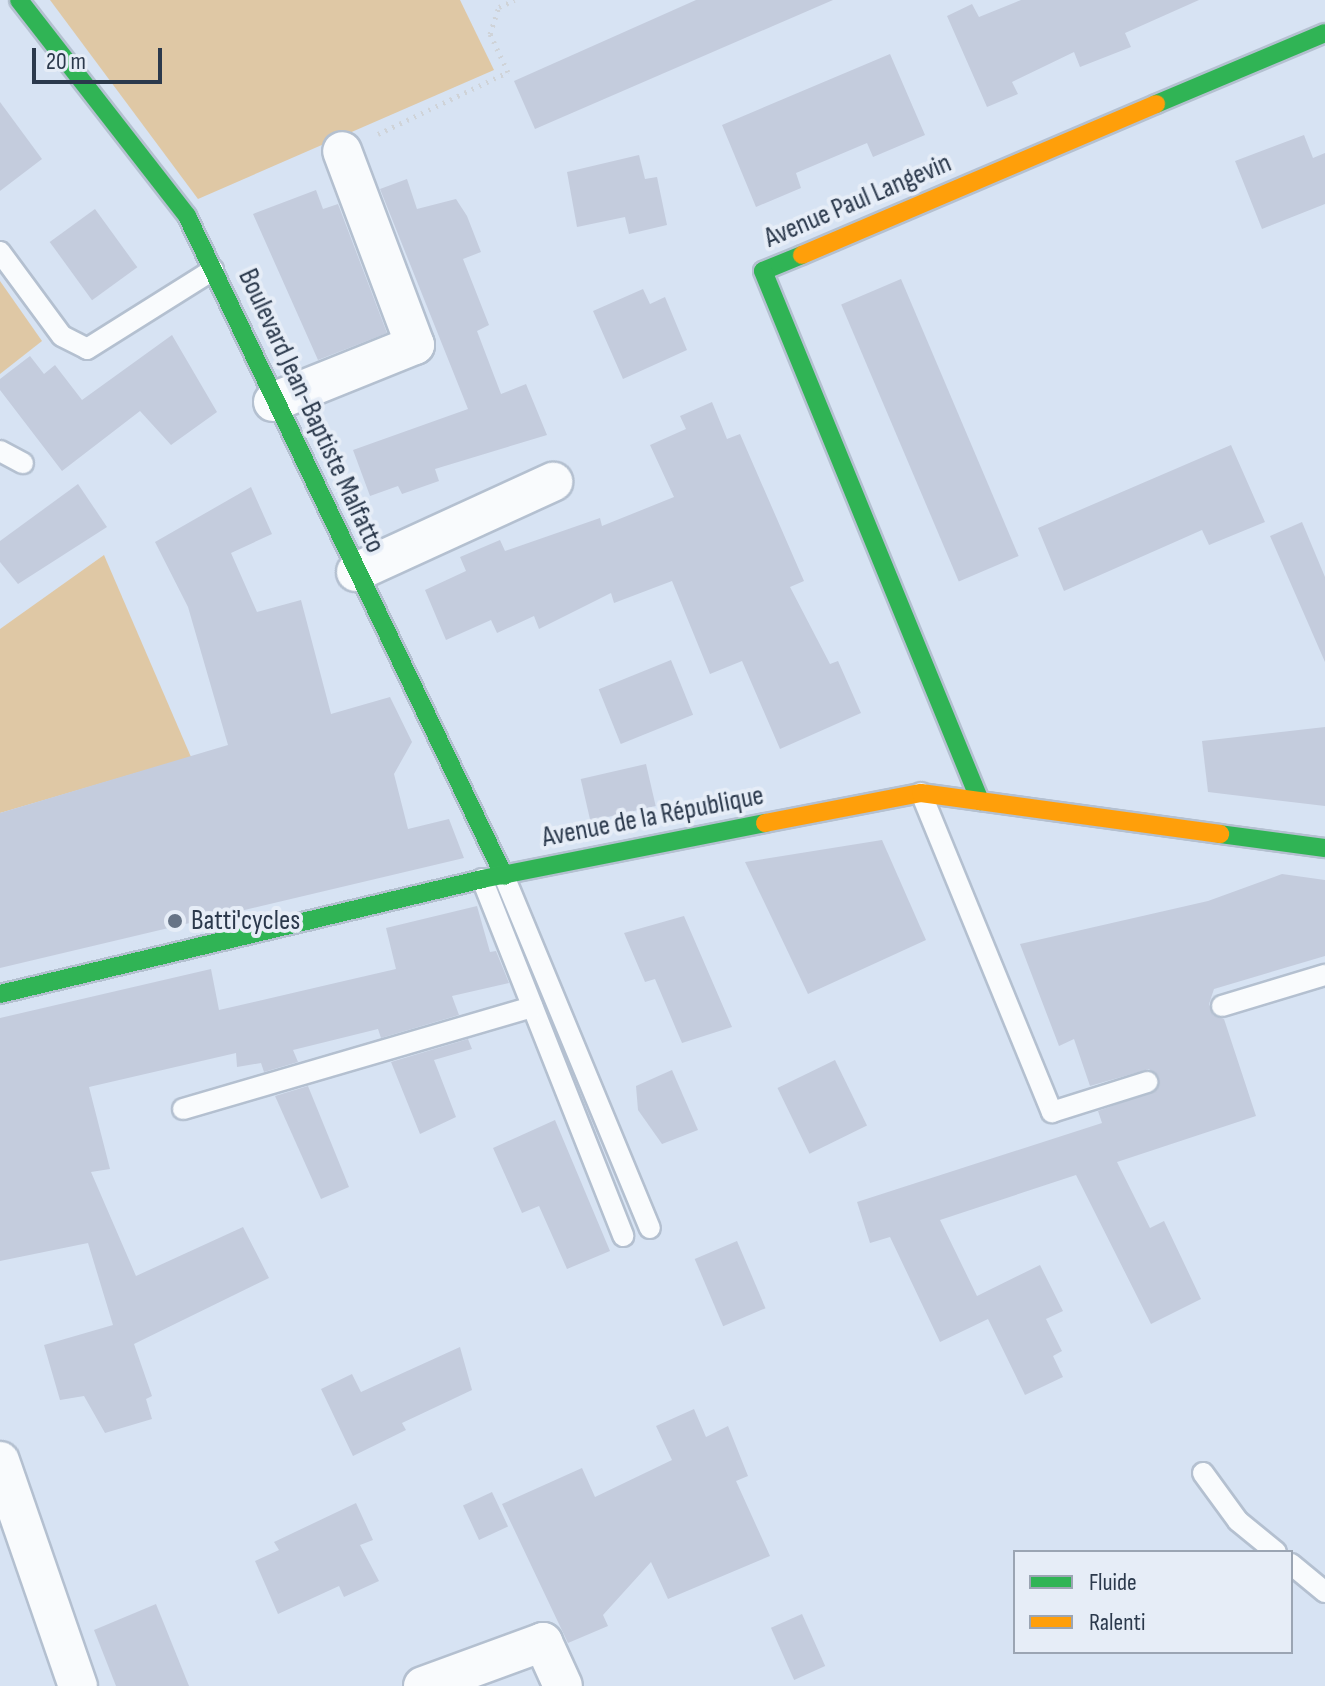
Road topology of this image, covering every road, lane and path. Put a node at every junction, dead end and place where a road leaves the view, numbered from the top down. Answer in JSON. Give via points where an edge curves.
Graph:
{"nodes":[{"id":1,"x":19,"y":0,"type":"edge"},
{"id":2,"x":515,"y":0,"type":"edge"},
{"id":3,"x":1325,"y":33,"type":"edge"},
{"id":4,"x":342,"y":151,"type":"joint"},
{"id":5,"x":0,"y":252,"type":"edge"},
{"id":6,"x":213,"y":270,"type":"junction"},
{"id":7,"x":273,"y":402,"type":"junction"},
{"id":8,"x":0,"y":451,"type":"edge"},
{"id":9,"x":23,"y":463,"type":"dead end"},
{"id":10,"x":553,"y":482,"type":"dead end"},
{"id":11,"x":356,"y":572,"type":"junction"},
{"id":12,"x":921,"y":793,"type":"junction"},
{"id":13,"x":980,"y":801,"type":"junction"},
{"id":14,"x":1325,"y":848,"type":"edge"},
{"id":15,"x":504,"y":876,"type":"junction"},
{"id":16,"x":482,"y":879,"type":"junction"},
{"id":17,"x":1325,"y":975,"type":"edge"},
{"id":18,"x":0,"y":994,"type":"edge"},
{"id":19,"x":1222,"y":1006,"type":"dead end"},
{"id":20,"x":532,"y":1007,"type":"junction"},
{"id":21,"x":1147,"y":1082,"type":"dead end"},
{"id":22,"x":183,"y":1109,"type":"dead end"},
{"id":23,"x":650,"y":1228,"type":"dead end"},
{"id":24,"x":623,"y":1236,"type":"dead end"},
{"id":25,"x":0,"y":1461,"type":"edge"},
{"id":26,"x":1203,"y":1473,"type":"dead end"},
{"id":27,"x":1274,"y":1550,"type":"edge"},
{"id":28,"x":1293,"y":1566,"type":"edge"},
{"id":29,"x":1325,"y":1592,"type":"edge"},
{"id":30,"x":78,"y":1686,"type":"edge"},
{"id":31,"x":423,"y":1686,"type":"edge"},
{"id":32,"x":563,"y":1686,"type":"edge"}],
"edges":[{"from":1,"to":6,"type":"street","name":"Boulevard Jean-Baptiste Malfatto","via":[[187,216]]},
{"from":2,"to":4,"type":"path","via":[[499,7],[490,34],[508,72]]},
{"from":3,"to":13,"type":"street","name":"Avenue Paul Langevin","via":[[763,271]]},
{"from":4,"to":7,"type":"street","via":[[415,345]]},
{"from":5,"to":6,"type":"lane","via":[[62,336],[87,349]]},
{"from":6,"to":7,"type":"street","name":"Boulevard Jean-Baptiste Malfatto"},
{"from":7,"to":11,"type":"street","name":"Boulevard Jean-Baptiste Malfatto"},
{"from":8,"to":9,"type":"lane"},
{"from":10,"to":11,"type":"street"},
{"from":11,"to":15,"type":"street","name":"Boulevard Jean-Baptiste Malfatto"},
{"from":12,"to":13,"type":"street","name":"Avenue de la République"},
{"from":12,"to":15,"type":"street","name":"Avenue de la République"},
{"from":12,"to":21,"type":"lane","via":[[1052,1112]]},
{"from":13,"to":14,"type":"street","name":"Avenue de la République"},
{"from":15,"to":16,"type":"street","name":"Avenue de la République"},
{"from":15,"to":23,"type":"lane"},
{"from":16,"to":18,"type":"street","name":"Avenue de la République"},
{"from":16,"to":20,"type":"lane"},
{"from":17,"to":19,"type":"lane"},
{"from":20,"to":22,"type":"lane"},
{"from":20,"to":24,"type":"lane"},
{"from":25,"to":30,"type":"street"},
{"from":26,"to":27,"type":"lane","via":[[1238,1521]]},
{"from":28,"to":29,"type":"lane"},
{"from":31,"to":32,"type":"street","via":[[543,1642]]}]}
